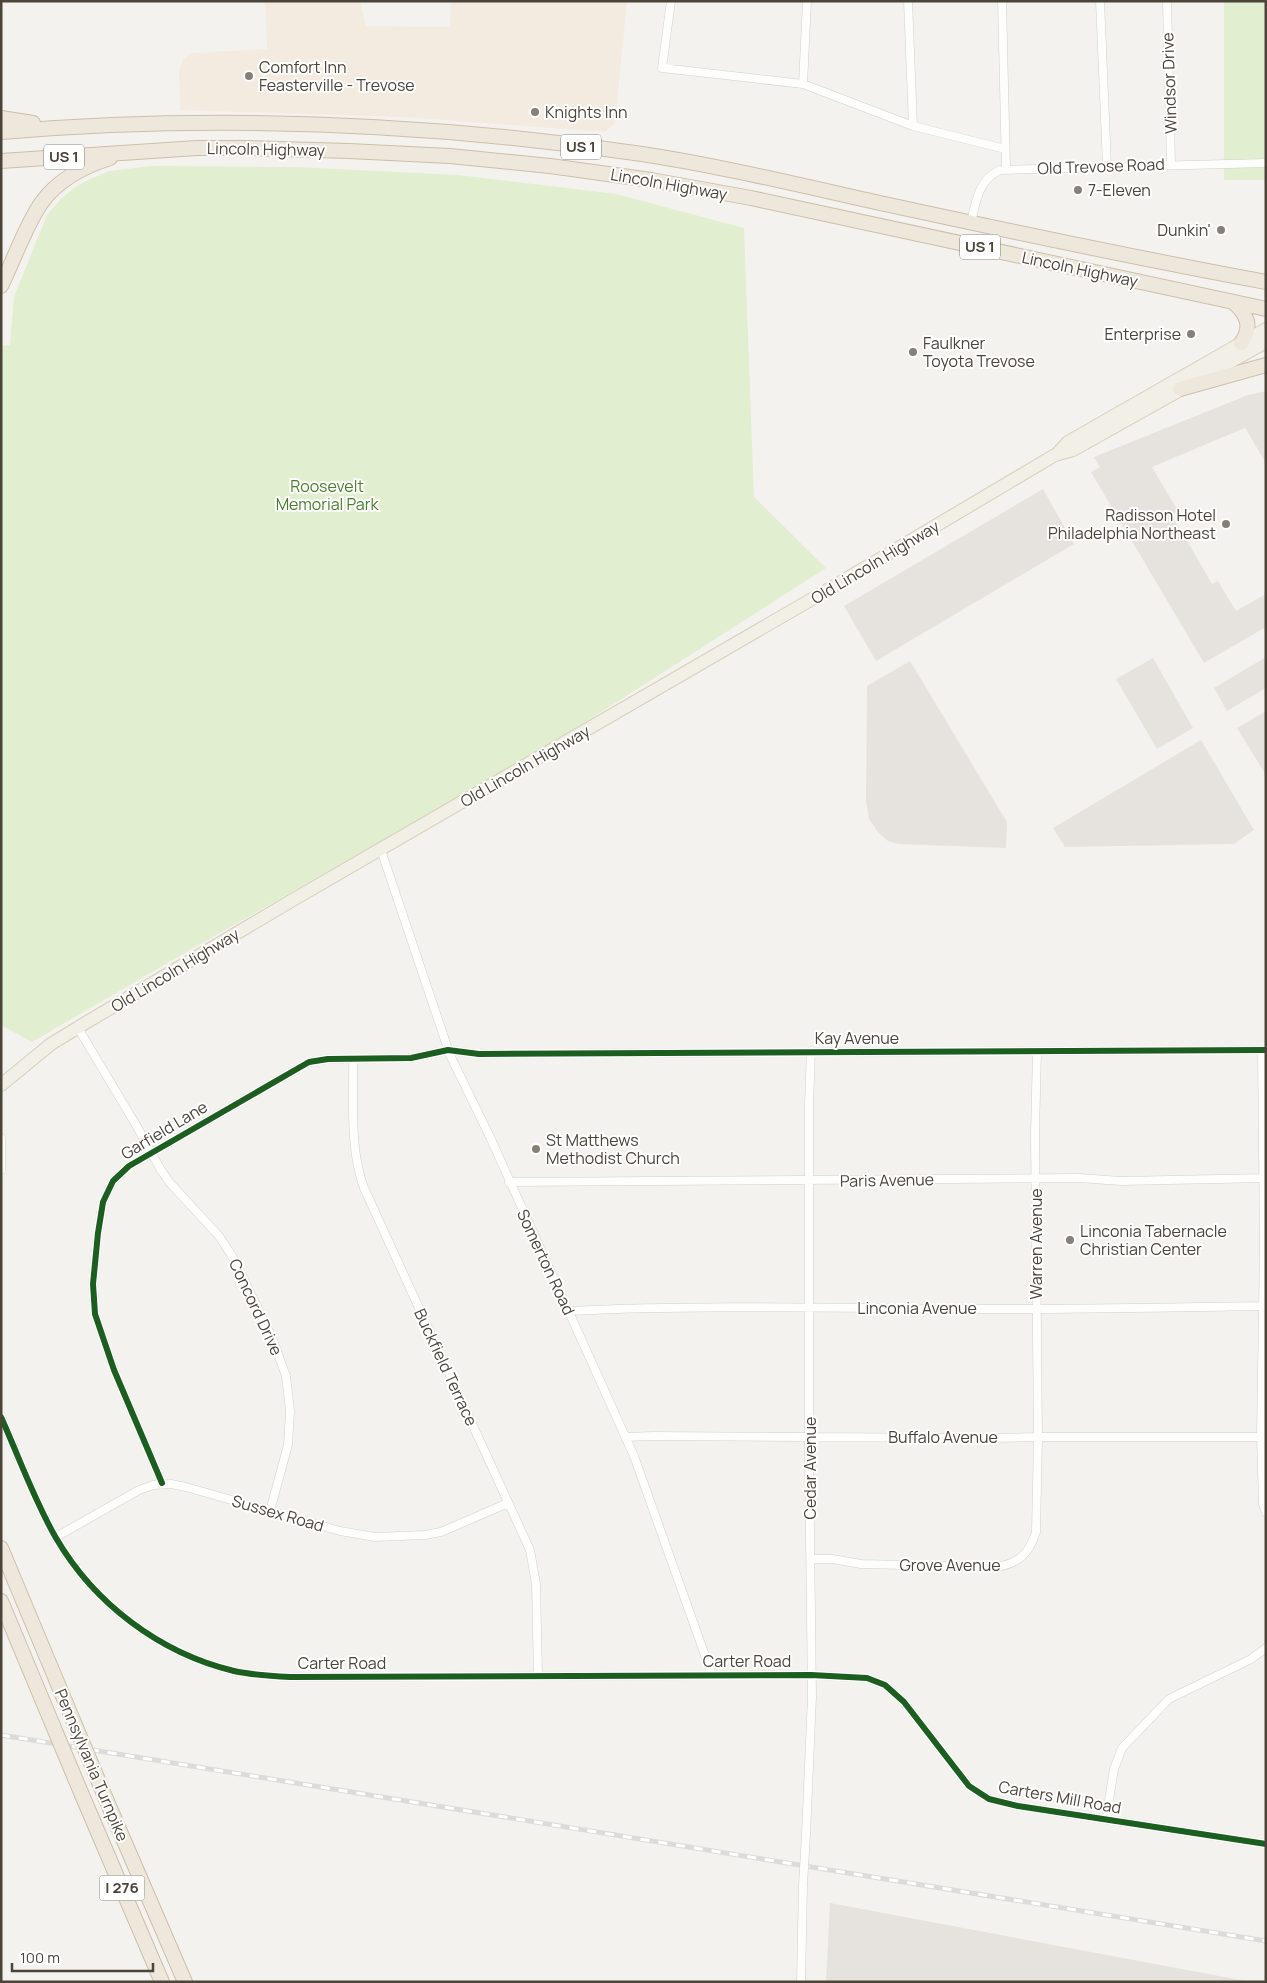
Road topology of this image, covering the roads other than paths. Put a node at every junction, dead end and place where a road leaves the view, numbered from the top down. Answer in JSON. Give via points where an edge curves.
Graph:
{"nodes":[{"id":1,"x":671,"y":1,"type":"edge"},
{"id":2,"x":807,"y":1,"type":"edge"},
{"id":3,"x":908,"y":1,"type":"edge"},
{"id":4,"x":1002,"y":1,"type":"edge"},
{"id":5,"x":1100,"y":1,"type":"edge"},
{"id":6,"x":1167,"y":1,"type":"edge"},
{"id":7,"x":803,"y":84,"type":"junction"},
{"id":8,"x":1,"y":118,"type":"edge"},
{"id":9,"x":913,"y":126,"type":"junction"},
{"id":10,"x":88,"y":127,"type":"junction"},
{"id":11,"x":1,"y":132,"type":"edge"},
{"id":12,"x":1006,"y":149,"type":"junction"},
{"id":13,"x":127,"y":153,"type":"junction"},
{"id":14,"x":1,"y":161,"type":"edge"},
{"id":15,"x":1266,"y":163,"type":"edge"},
{"id":16,"x":1171,"y":164,"type":"junction"},
{"id":17,"x":1107,"y":166,"type":"junction"},
{"id":18,"x":1006,"y":168,"type":"junction"},
{"id":19,"x":971,"y":222,"type":"junction"},
{"id":20,"x":1266,"y":282,"type":"edge"},
{"id":21,"x":1,"y":286,"type":"edge"},
{"id":22,"x":1232,"y":302,"type":"junction"},
{"id":23,"x":1266,"y":309,"type":"edge"},
{"id":24,"x":1266,"y":329,"type":"edge"},
{"id":25,"x":1266,"y":342,"type":"edge"},
{"id":26,"x":1241,"y":343,"type":"junction"},
{"id":27,"x":1266,"y":365,"type":"edge"},
{"id":28,"x":1180,"y":389,"type":"junction"},
{"id":29,"x":1055,"y":456,"type":"junction"},
{"id":30,"x":381,"y":850,"type":"junction"},
{"id":31,"x":78,"y":1028,"type":"junction"},
{"id":32,"x":448,"y":1050,"type":"junction"},
{"id":33,"x":1264,"y":1050,"type":"edge"},
{"id":34,"x":811,"y":1051,"type":"junction"},
{"id":35,"x":1036,"y":1051,"type":"junction"},
{"id":36,"x":353,"y":1059,"type":"junction"},
{"id":37,"x":1,"y":1085,"type":"edge"},
{"id":38,"x":1,"y":1138,"type":"edge"},
{"id":39,"x":151,"y":1153,"type":"junction"},
{"id":40,"x":1,"y":1170,"type":"edge"},
{"id":41,"x":1036,"y":1178,"type":"junction"},
{"id":42,"x":1264,"y":1178,"type":"edge"},
{"id":43,"x":809,"y":1179,"type":"junction"},
{"id":44,"x":509,"y":1182,"type":"junction"},
{"id":45,"x":1264,"y":1306,"type":"edge"},
{"id":46,"x":809,"y":1308,"type":"junction"},
{"id":47,"x":1036,"y":1308,"type":"junction"},
{"id":48,"x":569,"y":1311,"type":"junction"},
{"id":49,"x":1,"y":1417,"type":"edge"},
{"id":50,"x":1038,"y":1436,"type":"junction"},
{"id":51,"x":810,"y":1437,"type":"junction"},
{"id":52,"x":1261,"y":1437,"type":"junction"},
{"id":53,"x":626,"y":1438,"type":"junction"},
{"id":54,"x":162,"y":1484,"type":"junction"},
{"id":55,"x":508,"y":1503,"type":"junction"},
{"id":56,"x":270,"y":1511,"type":"junction"},
{"id":57,"x":1266,"y":1513,"type":"edge"},
{"id":58,"x":56,"y":1537,"type":"junction"},
{"id":59,"x":1,"y":1548,"type":"edge"},
{"id":60,"x":811,"y":1559,"type":"junction"},
{"id":61,"x":1,"y":1601,"type":"edge"},
{"id":62,"x":1266,"y":1648,"type":"edge"},
{"id":63,"x":812,"y":1674,"type":"junction"},
{"id":64,"x":712,"y":1675,"type":"junction"},
{"id":65,"x":538,"y":1676,"type":"junction"},
{"id":66,"x":1106,"y":1820,"type":"junction"},
{"id":67,"x":1266,"y":1844,"type":"edge"},
{"id":68,"x":162,"y":1982,"type":"edge"},
{"id":69,"x":185,"y":1982,"type":"edge"},
{"id":70,"x":801,"y":1982,"type":"edge"}],
"edges":[{"from":1,"to":7,"type":"street","via":[[662,68]]},
{"from":2,"to":7,"type":"street"},
{"from":3,"to":9,"type":"street"},
{"from":4,"to":12,"type":"street"},
{"from":5,"to":17,"type":"street"},
{"from":6,"to":16,"type":"street","name":"Windsor Drive"},
{"from":7,"to":9,"type":"street"},
{"from":8,"to":10,"type":"highway"},
{"from":9,"to":12,"type":"street"},
{"from":10,"to":11,"type":"highway","name":"Lincoln Highway","number":"US 1"},
{"from":10,"to":19,"type":"highway","name":"Lincoln Highway","number":"US 1","via":[[275,122],[378,126],[508,137],[709,166]]},
{"from":12,"to":18,"type":"street"},
{"from":13,"to":14,"type":"highway","name":"Lincoln Highway","number":"US 1"},
{"from":13,"to":21,"type":"highway","via":[[78,171],[45,198]]},
{"from":13,"to":22,"type":"highway","name":"Lincoln Highway","number":"US 1","via":[[197,148],[349,151],[450,156],[601,173],[751,198]]},
{"from":15,"to":16,"type":"street","name":"Old Trevose Road"},
{"from":16,"to":17,"type":"street","name":"Old Trevose Road"},
{"from":17,"to":18,"type":"street","name":"Old Trevose Road"},
{"from":18,"to":19,"type":"street","via":[[994,172],[981,186]]},
{"from":19,"to":20,"type":"highway","name":"Lincoln Highway","number":"US 1"},
{"from":22,"to":23,"type":"highway","name":"Lincoln Highway","number":"US 1"},
{"from":22,"to":26,"type":"highway","via":[[1244,312],[1248,323],[1247,334]]},
{"from":24,"to":26,"type":"main road","name":"Old Lincoln Highway"},
{"from":25,"to":28,"type":"main road","name":"Old Lincoln Highway"},
{"from":26,"to":29,"type":"main road","name":"Old Lincoln Highway","via":[[1068,442]]},
{"from":27,"to":28,"type":"highway"},
{"from":28,"to":29,"type":"main road","name":"Old Lincoln Highway","via":[[1073,450]]},
{"from":29,"to":30,"type":"main road","name":"Old Lincoln Highway"},
{"from":30,"to":31,"type":"main road","name":"Old Lincoln Highway"},
{"from":30,"to":32,"type":"street","name":"Somerton Road"},
{"from":31,"to":37,"type":"main road","name":"Old Lincoln Highway","via":[[51,1044]]},
{"from":31,"to":39,"type":"street","name":"Concord Drive"},
{"from":32,"to":34,"type":"street","name":"Kay Avenue","via":[[479,1054]]},
{"from":32,"to":36,"type":"street","name":"Garfield Lane","via":[[411,1058]]},
{"from":32,"to":44,"type":"street","name":"Somerton Road"},
{"from":33,"to":35,"type":"street","name":"Kay Avenue"},
{"from":33,"to":42,"type":"street"},
{"from":34,"to":35,"type":"street","name":"Kay Avenue"},
{"from":34,"to":43,"type":"street","name":"Cedar Avenue"},
{"from":35,"to":41,"type":"street","name":"Warren Avenue"},
{"from":36,"to":39,"type":"street","name":"Garfield Lane","via":[[309,1062]]},
{"from":36,"to":55,"type":"street","name":"Buckfield Terrace","via":[[354,1138],[360,1177]]},
{"from":38,"to":40,"type":"street"},
{"from":39,"to":54,"type":"street","name":"Garfield Lane","via":[[121,1172],[106,1193],[98,1233],[93,1299],[102,1339]]},
{"from":39,"to":56,"type":"street","name":"Concord Drive","via":[[170,1183],[234,1258],[284,1367],[290,1399],[289,1435]]},
{"from":41,"to":42,"type":"street","name":"Paris Avenue"},
{"from":41,"to":43,"type":"street","name":"Paris Avenue"},
{"from":41,"to":47,"type":"street","name":"Warren Avenue"},
{"from":42,"to":45,"type":"street"},
{"from":43,"to":44,"type":"street","name":"Paris Avenue"},
{"from":43,"to":46,"type":"street","name":"Cedar Avenue"},
{"from":44,"to":48,"type":"street","name":"Somerton Road"},
{"from":45,"to":47,"type":"street","name":"Linconia Avenue"},
{"from":45,"to":52,"type":"street"},
{"from":46,"to":47,"type":"street","name":"Linconia Avenue"},
{"from":46,"to":48,"type":"street","name":"Linconia Avenue"},
{"from":46,"to":51,"type":"street","name":"Cedar Avenue"},
{"from":47,"to":50,"type":"street","name":"Warren Avenue"},
{"from":48,"to":53,"type":"street","name":"Somerton Road"},
{"from":49,"to":58,"type":"street","name":"Carter Road"},
{"from":50,"to":51,"type":"street","name":"Buffalo Avenue"},
{"from":50,"to":52,"type":"street","name":"Buffalo Avenue"},
{"from":50,"to":60,"type":"street","name":"Grove Avenue","via":[[1036,1532],[1032,1546],[1012,1564],[997,1567],[871,1565]]},
{"from":51,"to":53,"type":"street","name":"Buffalo Avenue"},
{"from":51,"to":60,"type":"street","name":"Cedar Avenue"},
{"from":52,"to":57,"type":"street"},
{"from":53,"to":64,"type":"street","name":"Somerton Road"},
{"from":54,"to":56,"type":"street","name":"Sussex Road","via":[[186,1487]]},
{"from":54,"to":58,"type":"street","name":"Sussex Road","via":[[139,1490]]},
{"from":55,"to":56,"type":"street","name":"Sussex Road","via":[[441,1532],[396,1537],[355,1534]]},
{"from":55,"to":65,"type":"street","name":"Buckfield Terrace","via":[[533,1560]]},
{"from":58,"to":65,"type":"street","name":"Carter Road","via":[[92,1587],[115,1610],[176,1649],[220,1667],[290,1677]]},
{"from":59,"to":69,"type":"highway","name":"Pennsylvania Turnpike","number":"I 276","bridge":true},
{"from":60,"to":63,"type":"street","name":"Cedar Avenue"},
{"from":61,"to":68,"type":"highway","name":"Pennsylvania Turnpike","number":"I 276","bridge":true},
{"from":62,"to":66,"type":"street","via":[[1251,1659],[1169,1699],[1122,1748],[1114,1769]]},
{"from":63,"to":64,"type":"street","name":"Carter Road"},
{"from":63,"to":66,"type":"street","name":"Carters Mill Road","via":[[867,1678],[885,1685],[904,1702],[969,1786],[990,1799]]},
{"from":63,"to":70,"type":"street","name":"Cedar Avenue","bridge":true},
{"from":64,"to":65,"type":"street","name":"Carter Road"},
{"from":66,"to":67,"type":"street","name":"Carters Mill Road"}]}
